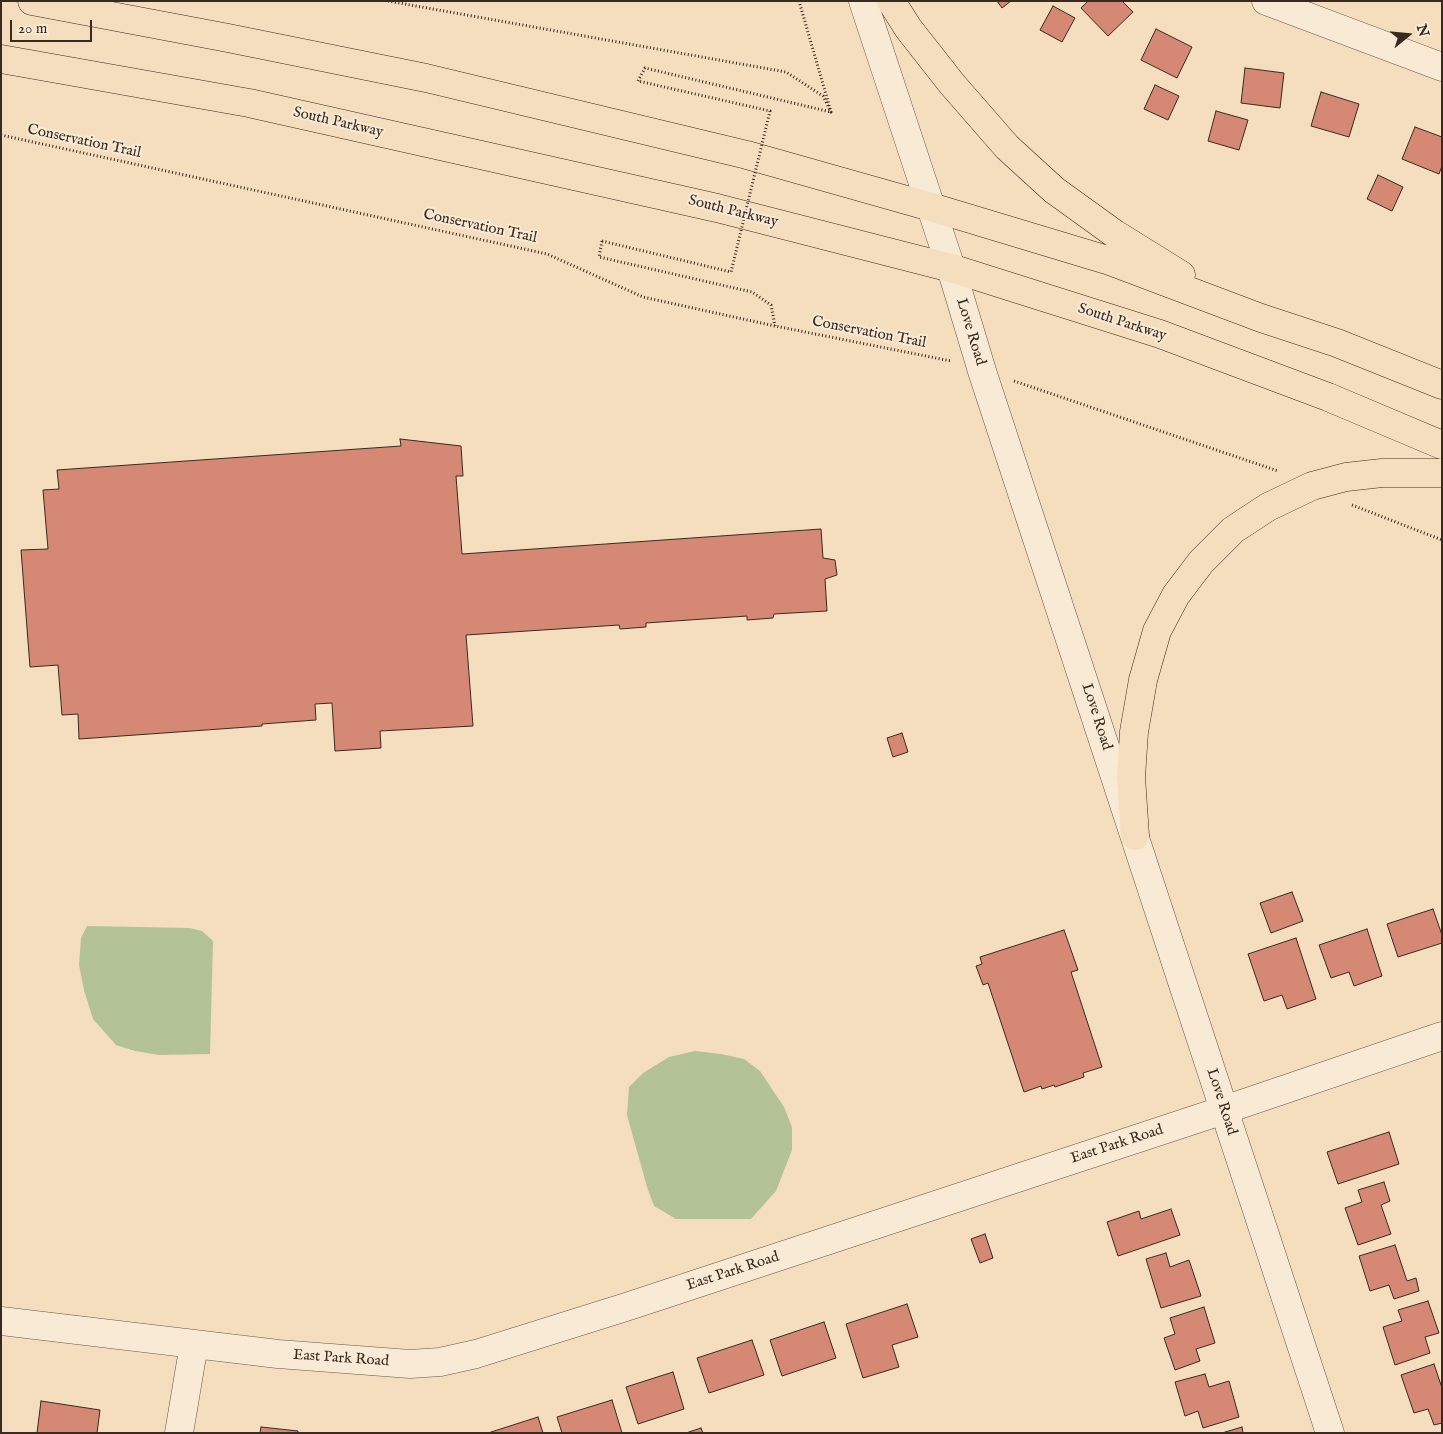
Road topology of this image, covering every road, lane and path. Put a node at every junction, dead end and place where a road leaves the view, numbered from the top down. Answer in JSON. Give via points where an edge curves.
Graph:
{"nodes":[{"id":1,"x":32,"y":1,"type":"edge"},
{"id":2,"x":388,"y":1,"type":"edge"},
{"id":3,"x":799,"y":1,"type":"edge"},
{"id":4,"x":863,"y":1,"type":"edge"},
{"id":5,"x":892,"y":1,"type":"edge"},
{"id":6,"x":1266,"y":1,"type":"edge"},
{"id":7,"x":1,"y":59,"type":"edge"},
{"id":8,"x":1442,"y":67,"type":"edge"},
{"id":9,"x":831,"y":112,"type":"junction"},
{"id":10,"x":1,"y":135,"type":"edge"},
{"id":11,"x":931,"y":207,"type":"junction"},
{"id":12,"x":950,"y":268,"type":"junction"},
{"id":13,"x":1262,"y":318,"type":"junction"},
{"id":14,"x":775,"y":326,"type":"junction"},
{"id":15,"x":947,"y":360,"type":"dead end"},
{"id":16,"x":1008,"y":379,"type":"dead end"},
{"id":17,"x":1442,"y":386,"type":"edge"},
{"id":18,"x":1442,"y":445,"type":"edge"},
{"id":19,"x":1282,"y":472,"type":"dead end"},
{"id":20,"x":1442,"y":473,"type":"edge"},
{"id":21,"x":1348,"y":503,"type":"dead end"},
{"id":22,"x":1442,"y":540,"type":"edge"},
{"id":23,"x":1135,"y":836,"type":"junction"},
{"id":24,"x":1442,"y":1036,"type":"edge"},
{"id":25,"x":1224,"y":1110,"type":"junction"},
{"id":26,"x":1,"y":1322,"type":"edge"},
{"id":27,"x":194,"y":1344,"type":"junction"},
{"id":28,"x":179,"y":1433,"type":"edge"},
{"id":29,"x":1330,"y":1433,"type":"edge"}],
"edges":[{"from":1,"to":11,"type":"main road","via":[[426,78],[747,155]]},
{"from":2,"to":9,"type":"path","via":[[786,72],[823,96]]},
{"from":3,"to":9,"type":"path"},
{"from":4,"to":11,"type":"street","name":"Love Road"},
{"from":5,"to":13,"type":"main road","via":[[908,28],[952,84],[1008,147],[1054,190],[1168,268]]},
{"from":6,"to":8,"type":"street"},
{"from":7,"to":12,"type":"main road","name":"South Parkway","via":[[249,103],[717,208]]},
{"from":9,"to":14,"type":"path","bridge":true,"via":[[645,68],[638,82],[770,112],[731,272],[602,241],[599,257],[752,292],[771,305]]},
{"from":10,"to":14,"type":"path","name":"Conservation Trail","via":[[547,254],[643,297]]},
{"from":11,"to":12,"type":"street","name":"Love Road"},
{"from":11,"to":13,"type":"main road","via":[[1107,260]]},
{"from":12,"to":18,"type":"main road","name":"South Parkway","via":[[1160,334],[1328,397]]},
{"from":12,"to":23,"type":"street","name":"Love Road"},
{"from":13,"to":17,"type":"main road","via":[[1337,343]]},
{"from":14,"to":15,"type":"path","name":"Conservation Trail"},
{"from":16,"to":19,"type":"path"},
{"from":20,"to":23,"type":"main road","via":[[1382,473],[1346,477],[1312,486],[1268,507],[1233,530],[1201,562],[1176,595],[1157,631],[1143,680],[1134,732],[1131,777]]},
{"from":21,"to":22,"type":"path"},
{"from":23,"to":25,"type":"street","name":"Love Road"},
{"from":24,"to":25,"type":"street","name":"East Park Road"},
{"from":25,"to":27,"type":"street","name":"East Park Road","via":[[476,1354],[440,1362],[410,1364]]},
{"from":25,"to":29,"type":"street","name":"Love Road"},
{"from":26,"to":27,"type":"street","name":"East Park Road"},
{"from":27,"to":28,"type":"street"}]}
